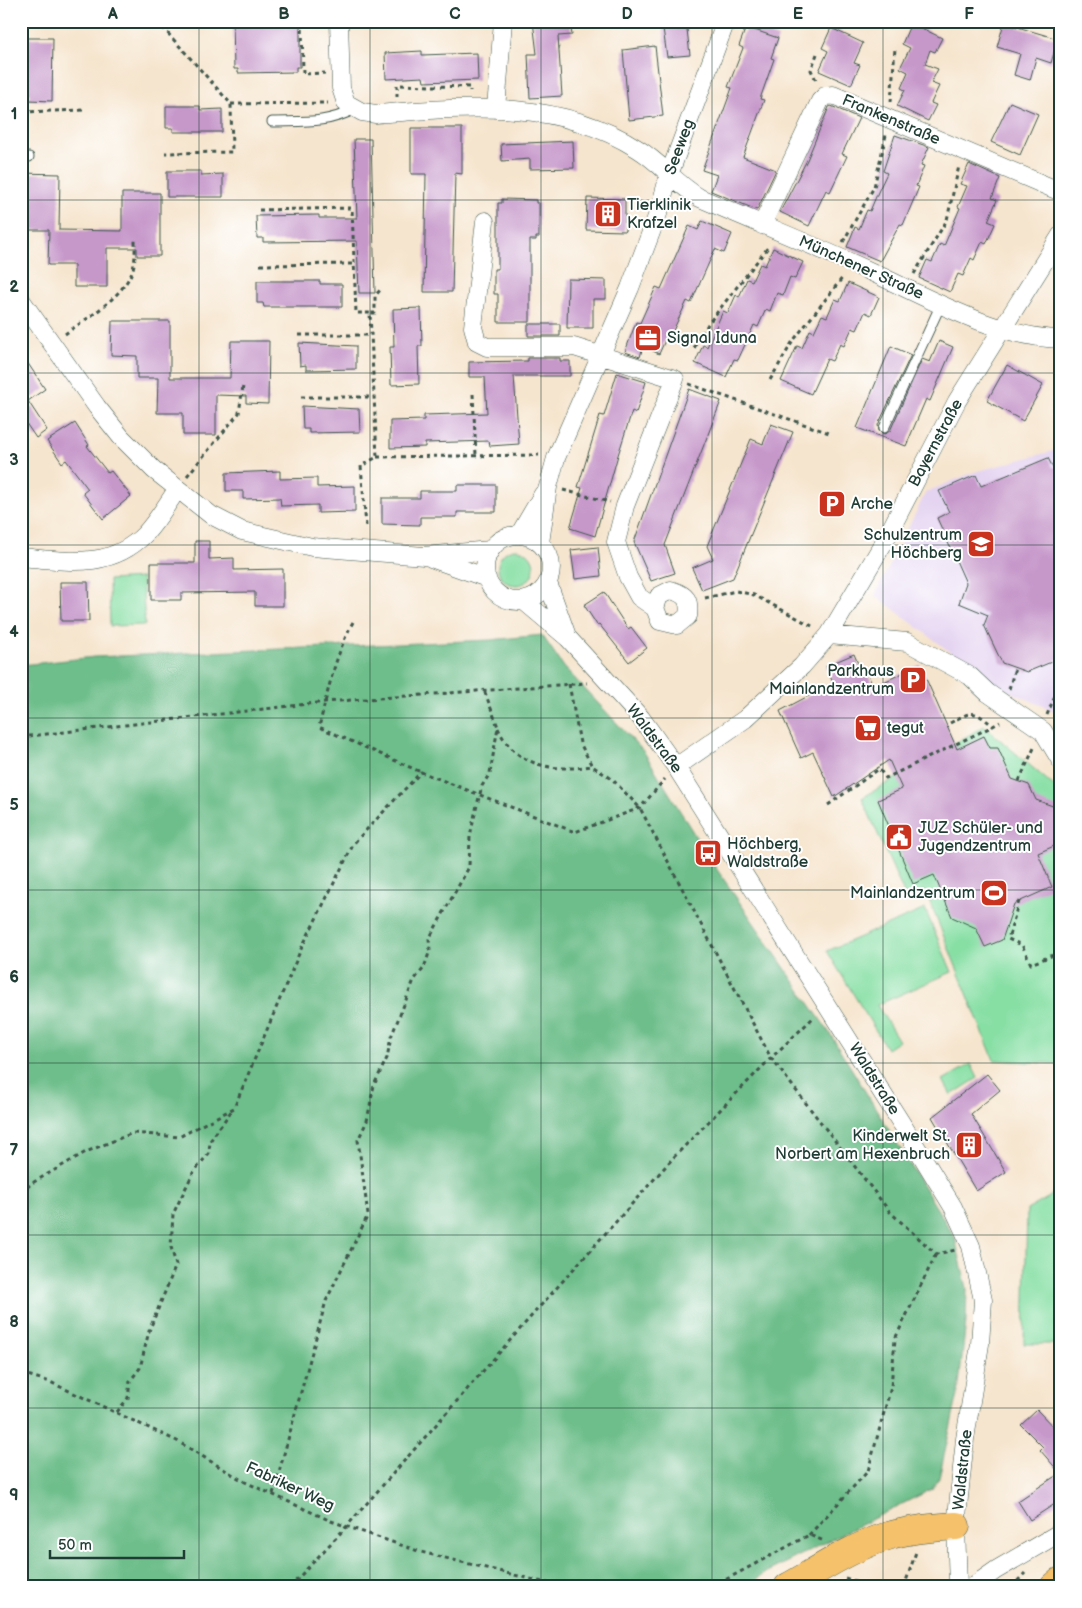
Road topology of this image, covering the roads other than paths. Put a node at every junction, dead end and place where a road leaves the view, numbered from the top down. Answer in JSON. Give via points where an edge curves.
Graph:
{"nodes":[{"id":1,"x":339,"y":21,"type":"edge"},
{"id":2,"x":503,"y":21,"type":"edge"},
{"id":3,"x":726,"y":21,"type":"edge"},
{"id":4,"x":350,"y":106,"type":"junction"},
{"id":5,"x":496,"y":108,"type":"junction"},
{"id":6,"x":272,"y":122,"type":"dead end"},
{"id":7,"x":669,"y":176,"type":"junction"},
{"id":8,"x":1061,"y":192,"type":"edge"},
{"id":9,"x":485,"y":221,"type":"dead end"},
{"id":10,"x":762,"y":225,"type":"junction"},
{"id":11,"x":1061,"y":235,"type":"edge"},
{"id":12,"x":21,"y":300,"type":"edge"},
{"id":13,"x":941,"y":304,"type":"junction"},
{"id":14,"x":1003,"y":329,"type":"junction"},
{"id":15,"x":1061,"y":339,"type":"edge"},
{"id":16,"x":602,"y":356,"type":"junction"},
{"id":17,"x":884,"y":428,"type":"dead end"},
{"id":18,"x":548,"y":487,"type":"junction"},
{"id":19,"x":176,"y":489,"type":"junction"},
{"id":20,"x":519,"y":535,"type":"junction"},
{"id":21,"x":540,"y":542,"type":"junction"},
{"id":22,"x":490,"y":550,"type":"junction"},
{"id":23,"x":424,"y":556,"type":"junction"},
{"id":24,"x":21,"y":557,"type":"edge"},
{"id":25,"x":487,"y":578,"type":"junction"},
{"id":26,"x":548,"y":583,"type":"junction"},
{"id":27,"x":524,"y":602,"type":"junction"},
{"id":28,"x":655,"y":608,"type":"junction"},
{"id":29,"x":829,"y":634,"type":"junction"},
{"id":30,"x":568,"y":638,"type":"junction"},
{"id":31,"x":1061,"y":761,"type":"edge"},
{"id":32,"x":676,"y":767,"type":"junction"},
{"id":33,"x":956,"y":1526,"type":"junction"},
{"id":34,"x":1061,"y":1532,"type":"edge"},
{"id":35,"x":1061,"y":1581,"type":"edge"},
{"id":36,"x":788,"y":1587,"type":"edge"},
{"id":37,"x":958,"y":1587,"type":"edge"},
{"id":38,"x":972,"y":1587,"type":"edge"},
{"id":39,"x":1054,"y":1587,"type":"edge"}],
"edges":[{"from":1,"to":4,"type":"street","via":[[340,73]]},
{"from":2,"to":5,"type":"street"},
{"from":3,"to":7,"type":"street","name":"Seeweg"},
{"from":4,"to":5,"type":"street","name":"Münchener Straße","via":[[376,114]]},
{"from":4,"to":6,"type":"lane","via":[[337,118]]},
{"from":5,"to":7,"type":"street","name":"Münchener Straße","via":[[540,111],[579,120],[638,148]]},
{"from":7,"to":10,"type":"street","name":"Münchener Straße","via":[[700,198]]},
{"from":7,"to":16,"type":"street","name":"Seeweg","via":[[659,211]]},
{"from":8,"to":10,"type":"street","name":"Frankenstraße","via":[[832,95],[820,101]]},
{"from":9,"to":16,"type":"street","via":[[473,327],[477,342],[487,348],[574,347]]},
{"from":10,"to":13,"type":"street","name":"Münchener Straße"},
{"from":11,"to":14,"type":"street","name":"Bayernstraße"},
{"from":12,"to":19,"type":"street","via":[[121,437]]},
{"from":13,"to":14,"type":"street","name":"Münchener Straße"},
{"from":13,"to":17,"type":"lane"},
{"from":14,"to":15,"type":"street","name":"Münchener Straße","via":[[1038,339]]},
{"from":14,"to":29,"type":"street","name":"Bayernstraße","via":[[958,401],[884,544]]},
{"from":16,"to":18,"type":"street","name":"Seeweg","via":[[566,432]]},
{"from":16,"to":28,"type":"street","via":[[675,379],[625,506],[616,542],[639,597]]},
{"from":18,"to":20,"type":"street","name":"Seeweg"},
{"from":18,"to":21,"type":"street","name":"Seeweg"},
{"from":19,"to":23,"type":"street","via":[[211,515],[242,531],[312,547]]},
{"from":19,"to":24,"type":"street","via":[[146,533],[127,549],[106,558],[84,562]]},
{"from":20,"to":21,"type":"street"},
{"from":20,"to":22,"type":"street","via":[[502,539]]},
{"from":21,"to":26,"type":"street","via":[[551,562]]},
{"from":22,"to":23,"type":"street"},
{"from":22,"to":25,"type":"street","via":[[486,561]]},
{"from":23,"to":25,"type":"street"},
{"from":25,"to":27,"type":"street","via":[[494,592],[503,598]]},
{"from":26,"to":27,"type":"street","via":[[542,592]]},
{"from":26,"to":30,"type":"street","name":"Waldstraße"},
{"from":27,"to":30,"type":"street","name":"Waldstraße"},
{"from":28,"to":28,"type":"street","via":[[660,621],[677,625],[688,616],[689,602],[684,594],[671,590],[660,596]]},
{"from":29,"to":31,"type":"street","via":[[907,642],[970,676],[1043,731]]},
{"from":29,"to":32,"type":"street","name":"Bayernstraße","via":[[802,666],[745,719]]},
{"from":30,"to":32,"type":"street","name":"Waldstraße","via":[[641,718]]},
{"from":32,"to":33,"type":"street","name":"Waldstraße","via":[[953,1207],[971,1246],[983,1300]]},
{"from":33,"to":36,"type":"main road","via":[[917,1529],[887,1536],[850,1552]]},
{"from":33,"to":37,"type":"street","name":"Waldstraße"},
{"from":34,"to":38,"type":"street"},
{"from":35,"to":39,"type":"main road"}]}
